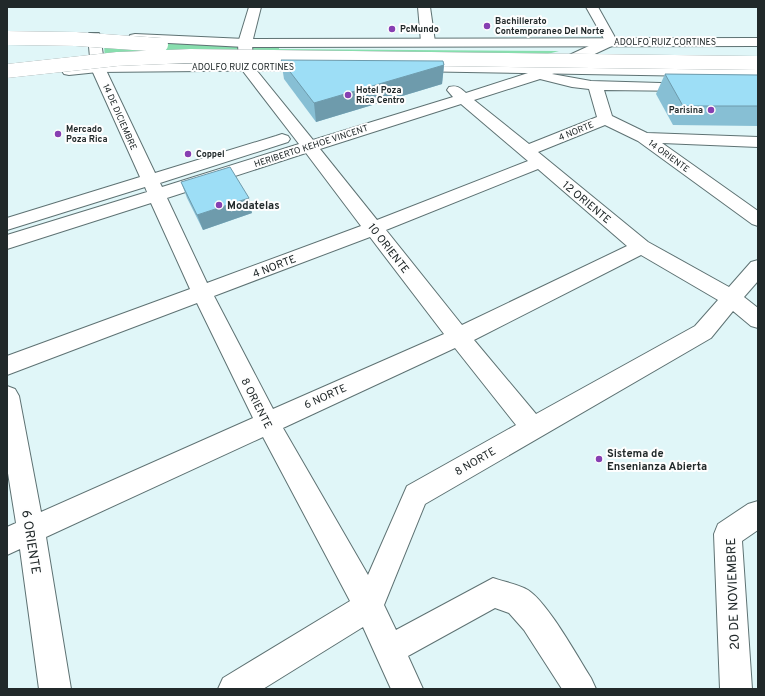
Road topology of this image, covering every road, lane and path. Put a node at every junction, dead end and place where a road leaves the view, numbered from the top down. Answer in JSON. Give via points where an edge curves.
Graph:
{"nodes":[{"id":1,"x":255,"y":7,"type":"edge"},
{"id":2,"x":424,"y":7,"type":"edge"},
{"id":3,"x":592,"y":7,"type":"edge"},
{"id":4,"x":7,"y":34,"type":"edge"},
{"id":5,"x":94,"y":36,"type":"junction"},
{"id":6,"x":7,"y":38,"type":"edge"},
{"id":7,"x":428,"y":42,"type":"junction"},
{"id":8,"x":604,"y":42,"type":"junction"},
{"id":9,"x":758,"y":42,"type":"edge"},
{"id":10,"x":245,"y":43,"type":"junction"},
{"id":11,"x":758,"y":53,"type":"edge"},
{"id":12,"x":758,"y":63,"type":"edge"},
{"id":13,"x":246,"y":66,"type":"junction"},
{"id":14,"x":98,"y":68,"type":"junction"},
{"id":15,"x":7,"y":71,"type":"edge"},
{"id":16,"x":539,"y":71,"type":"junction"},
{"id":17,"x":758,"y":73,"type":"edge"},
{"id":18,"x":7,"y":77,"type":"edge"},
{"id":19,"x":595,"y":86,"type":"junction"},
{"id":20,"x":704,"y":87,"type":"edge"},
{"id":21,"x":458,"y":94,"type":"junction"},
{"id":22,"x":605,"y":119,"type":"junction"},
{"id":23,"x":311,"y":134,"type":"junction"},
{"id":24,"x":644,"y":138,"type":"junction"},
{"id":25,"x":758,"y":142,"type":"edge"},
{"id":26,"x":532,"y":157,"type":"junction"},
{"id":27,"x":153,"y":188,"type":"junction"},
{"id":28,"x":758,"y":220,"type":"edge"},
{"id":29,"x":7,"y":224,"type":"edge"},
{"id":30,"x":374,"y":228,"type":"junction"},
{"id":31,"x":7,"y":242,"type":"edge"},
{"id":32,"x":641,"y":247,"type":"junction"},
{"id":33,"x":758,"y":267,"type":"edge"},
{"id":34,"x":202,"y":293,"type":"junction"},
{"id":35,"x":731,"y":298,"type":"junction"},
{"id":36,"x":758,"y":320,"type":"edge"},
{"id":37,"x":459,"y":336,"type":"junction"},
{"id":38,"x":7,"y":366,"type":"edge"},
{"id":39,"x":7,"y":396,"type":"edge"},
{"id":40,"x":267,"y":422,"type":"junction"},
{"id":41,"x":533,"y":428,"type":"junction"},
{"id":42,"x":758,"y":514,"type":"edge"},
{"id":43,"x":31,"y":530,"type":"junction"},
{"id":44,"x":7,"y":541,"type":"edge"},
{"id":45,"x":369,"y":606,"type":"junction"},
{"id":46,"x":389,"y":650,"type":"junction"},
{"id":47,"x":54,"y":689,"type":"edge"},
{"id":48,"x":234,"y":689,"type":"edge"},
{"id":49,"x":407,"y":689,"type":"edge"},
{"id":50,"x":580,"y":689,"type":"edge"},
{"id":51,"x":736,"y":689,"type":"edge"}],
"edges":[{"from":1,"to":10,"type":"street"},
{"from":2,"to":7,"type":"street"},
{"from":3,"to":8,"type":"street"},
{"from":4,"to":5,"type":"street","name":"ADOLFO RUIZ CORTINES"},
{"from":5,"to":10,"type":"street","name":"ADOLFO RUIZ CORTINES"},
{"from":5,"to":14,"type":"street","name":"14 DE DICIEMBRE"},
{"from":6,"to":11,"type":"street","bridge":true,"via":[[76,39],[217,49]]},
{"from":7,"to":8,"type":"street","name":"ADOLFO RUIZ CORTINES"},
{"from":7,"to":10,"type":"street","name":"ADOLFO RUIZ CORTINES"},
{"from":8,"to":9,"type":"street","name":"ADOLFO RUIZ CORTINES"},
{"from":8,"to":16,"type":"street","name":"HERIBERTO KEHOE VINCENT"},
{"from":8,"to":16,"type":"street","name":"HERIBERTO KEHOE VINCENT"},
{"from":10,"to":13,"type":"street"},
{"from":12,"to":15,"type":"street","bridge":true,"via":[[190,56],[116,59]]},
{"from":13,"to":14,"type":"street","name":"ADOLFO RUIZ CORTINES"},
{"from":13,"to":16,"type":"street","name":"ADOLFO RUIZ CORTINES"},
{"from":13,"to":23,"type":"street","name":"10 ORIENTE"},
{"from":14,"to":18,"type":"street","name":"ADOLFO RUIZ CORTINES"},
{"from":14,"to":27,"type":"street","name":"14 DE DICIEMBRE"},
{"from":16,"to":17,"type":"street","name":"ADOLFO RUIZ CORTINES"},
{"from":16,"to":19,"type":"street","name":"ADOLFO RUIZ CORTINES","via":[[562,81]]},
{"from":16,"to":21,"type":"street","name":"HERIBERTO KEHOE VINCENT","via":[[508,85]]},
{"from":19,"to":20,"type":"street","name":"ADOLFO RUIZ CORTINES"},
{"from":19,"to":22,"type":"street"},
{"from":21,"to":23,"type":"street","name":"HERIBERTO KEHOE VINCENT"},
{"from":21,"to":23,"type":"street","name":"HERIBERTO KEHOE VINCENT"},
{"from":21,"to":26,"type":"street","name":"12 ORIENTE"},
{"from":22,"to":24,"type":"street","name":"14 ORIENTE"},
{"from":22,"to":26,"type":"street","name":"4 NORTE"},
{"from":23,"to":27,"type":"street","name":"HERIBERTO KEHOE VINCENT"},
{"from":23,"to":30,"type":"street","name":"10 ORIENTE"},
{"from":24,"to":25,"type":"street"},
{"from":24,"to":28,"type":"street","name":"14 ORIENTE"},
{"from":26,"to":30,"type":"street","name":"4 NORTE"},
{"from":26,"to":32,"type":"street","name":"12 ORIENTE"},
{"from":27,"to":29,"type":"street","name":"HERIBERTO KEHOE VINCENT"},
{"from":27,"to":31,"type":"street","name":"HERIBERTO KEHOE VINCENT"},
{"from":27,"to":34,"type":"street","name":"8 ORIENTE"},
{"from":30,"to":34,"type":"street","name":"4 NORTE"},
{"from":30,"to":37,"type":"street","name":"10 ORIENTE"},
{"from":32,"to":35,"type":"street","name":"12 ORIENTE"},
{"from":32,"to":37,"type":"street","name":"6 NORTE"},
{"from":33,"to":35,"type":"street","name":"8 NORTE"},
{"from":34,"to":38,"type":"street","name":"4 NORTE"},
{"from":34,"to":40,"type":"street","name":"8 ORIENTE"},
{"from":35,"to":36,"type":"street"},
{"from":35,"to":41,"type":"street","name":"8 NORTE","via":[[702,332]]},
{"from":37,"to":40,"type":"street","name":"6 NORTE"},
{"from":37,"to":41,"type":"street","name":"10 ORIENTE"},
{"from":39,"to":43,"type":"street","name":"6 ORIENTE"},
{"from":40,"to":43,"type":"street","name":"6 NORTE"},
{"from":40,"to":45,"type":"street","name":"8 ORIENTE"},
{"from":41,"to":45,"type":"street","name":"8 NORTE","via":[[416,495]]},
{"from":42,"to":51,"type":"street","name":"20 DE NOVIEMBRE","via":[[728,534]]},
{"from":43,"to":44,"type":"street","name":"6 NORTE"},
{"from":43,"to":47,"type":"street","name":"6 ORIENTE"},
{"from":45,"to":46,"type":"street","name":"8 ORIENTE"},
{"from":45,"to":48,"type":"street"},
{"from":46,"to":49,"type":"street","name":"8 ORIENTE"},
{"from":46,"to":50,"type":"street","via":[[493,593],[518,601],[535,619]]}]}
